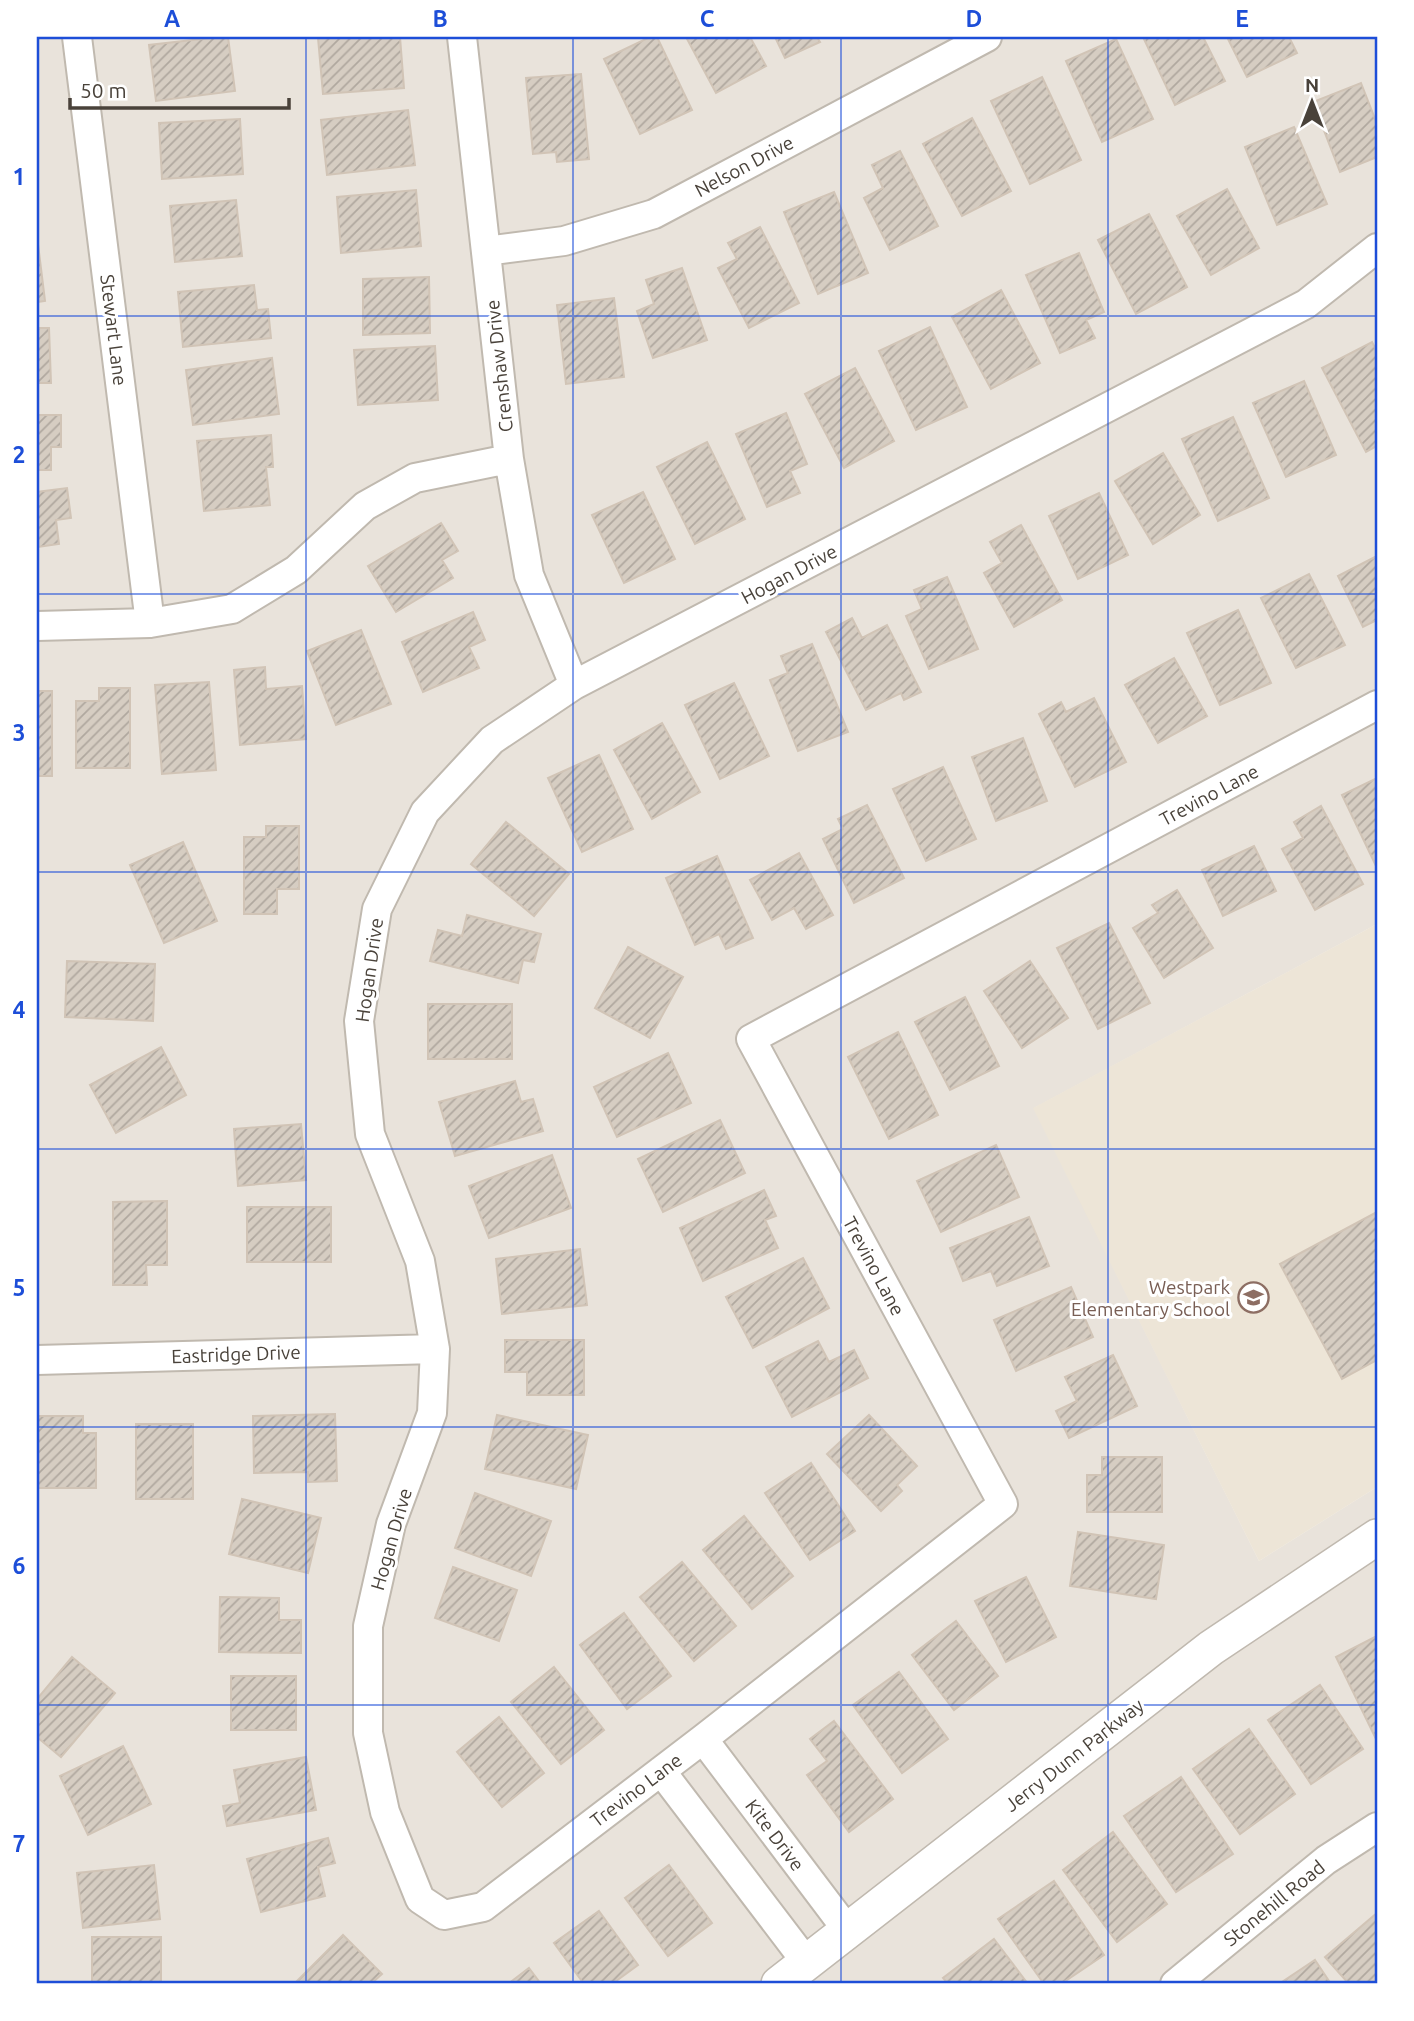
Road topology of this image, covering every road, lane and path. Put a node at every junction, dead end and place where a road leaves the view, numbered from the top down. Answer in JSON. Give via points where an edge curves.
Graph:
{"nodes":[{"id":1,"x":77,"y":37,"type":"edge"},
{"id":2,"x":462,"y":37,"type":"edge"},
{"id":3,"x":987,"y":37,"type":"edge"},
{"id":4,"x":1377,"y":248,"type":"edge"},
{"id":5,"x":486,"y":251,"type":"junction"},
{"id":6,"x":509,"y":459,"type":"junction"},
{"id":7,"x":150,"y":623,"type":"junction"},
{"id":8,"x":37,"y":626,"type":"edge"},
{"id":9,"x":574,"y":685,"type":"junction"},
{"id":10,"x":1377,"y":705,"type":"edge"},
{"id":11,"x":435,"y":1349,"type":"junction"},
{"id":12,"x":37,"y":1360,"type":"edge"},
{"id":13,"x":1377,"y":1537,"type":"edge"},
{"id":14,"x":702,"y":1740,"type":"junction"},
{"id":15,"x":662,"y":1771,"type":"junction"},
{"id":16,"x":1377,"y":1827,"type":"edge"},
{"id":17,"x":444,"y":1915,"type":"joint"},
{"id":18,"x":848,"y":1931,"type":"junction"},
{"id":19,"x":807,"y":1963,"type":"junction"},
{"id":20,"x":779,"y":1984,"type":"edge"},
{"id":21,"x":1175,"y":1984,"type":"edge"}],
"edges":[{"from":1,"to":7,"type":"street","name":"Stewart Lane"},
{"from":2,"to":5,"type":"street","name":"Crenshaw Drive"},
{"from":3,"to":5,"type":"street","name":"Nelson Drive","via":[[654,214],[564,241]]},
{"from":4,"to":9,"type":"street","name":"Hogan Drive","via":[[1306,304]]},
{"from":5,"to":6,"type":"street","name":"Crenshaw Drive"},
{"from":6,"to":7,"type":"street","via":[[415,478],[365,506],[296,570],[232,609]]},
{"from":6,"to":9,"type":"street","name":"Crenshaw Drive","via":[[529,575]]},
{"from":7,"to":8,"type":"street"},
{"from":9,"to":11,"type":"street","name":"Hogan Drive","via":[[492,740],[425,812],[377,909],[359,1021],[370,1135],[420,1261]]},
{"from":10,"to":14,"type":"street","name":"Trevino Lane","via":[[751,1039],[1003,1504]]},
{"from":11,"to":12,"type":"street","name":"Eastridge Drive"},
{"from":11,"to":17,"type":"street","name":"Hogan Drive","via":[[432,1413],[391,1524],[368,1626],[368,1733],[385,1812],[420,1899]]},
{"from":13,"to":18,"type":"street","name":"Jerry Dunn Parkway","via":[[1211,1648]]},
{"from":14,"to":15,"type":"street","name":"Trevino Lane"},
{"from":14,"to":18,"type":"street","name":"Kite Drive"},
{"from":15,"to":17,"type":"street","name":"Trevino Lane","via":[[483,1907]]},
{"from":15,"to":19,"type":"street"},
{"from":16,"to":21,"type":"street","name":"Stonehill Road","via":[[1326,1860]]},
{"from":18,"to":19,"type":"street","name":"Jerry Dunn Parkway"},
{"from":19,"to":20,"type":"street","name":"Jerry Dunn Parkway"}]}
